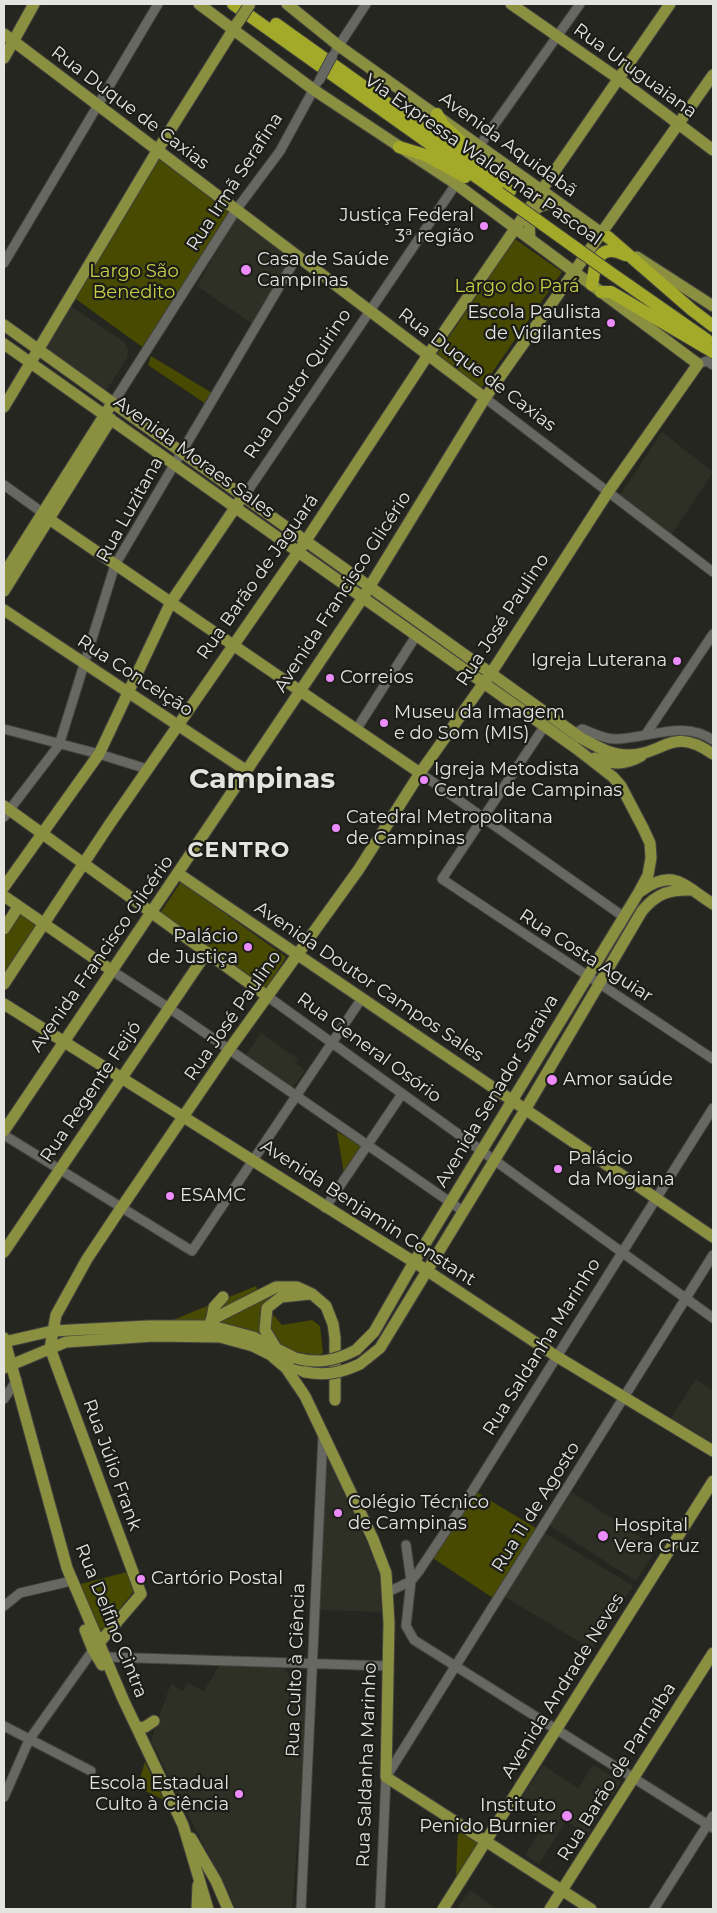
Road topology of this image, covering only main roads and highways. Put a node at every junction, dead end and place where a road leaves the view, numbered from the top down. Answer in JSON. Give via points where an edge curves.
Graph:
{"nodes":[{"id":1,"x":34,"y":4,"type":"edge"},
{"id":2,"x":199,"y":4,"type":"edge"},
{"id":3,"x":233,"y":4,"type":"edge"},
{"id":4,"x":248,"y":4,"type":"edge"},
{"id":5,"x":287,"y":4,"type":"edge"},
{"id":6,"x":511,"y":4,"type":"edge"},
{"id":7,"x":670,"y":4,"type":"edge"},
{"id":8,"x":236,"y":24,"type":"junction"},
{"id":9,"x":4,"y":34,"type":"edge"},
{"id":10,"x":13,"y":41,"type":"junction"},
{"id":11,"x":4,"y":58,"type":"edge"},
{"id":12,"x":713,"y":75,"type":"edge"},
{"id":13,"x":619,"y":79,"type":"junction"},
{"id":14,"x":437,"y":114,"type":"junction"},
{"id":15,"x":678,"y":123,"type":"junction"},
{"id":16,"x":400,"y":147,"type":"junction"},
{"id":17,"x":713,"y":150,"type":"edge"},
{"id":18,"x":157,"y":151,"type":"junction"},
{"id":19,"x":501,"y":189,"type":"junction"},
{"id":20,"x":542,"y":191,"type":"junction"},
{"id":21,"x":562,"y":206,"type":"junction"},
{"id":22,"x":516,"y":228,"type":"junction"},
{"id":23,"x":605,"y":235,"type":"junction"},
{"id":24,"x":530,"y":238,"type":"junction"},
{"id":25,"x":558,"y":258,"type":"junction"},
{"id":26,"x":631,"y":258,"type":"junction"},
{"id":27,"x":583,"y":259,"type":"junction"},
{"id":28,"x":610,"y":268,"type":"junction"},
{"id":29,"x":574,"y":270,"type":"junction"},
{"id":30,"x":596,"y":288,"type":"junction"},
{"id":31,"x":713,"y":306,"type":"edge"},
{"id":32,"x":4,"y":326,"type":"edge"},
{"id":33,"x":713,"y":326,"type":"edge"},
{"id":34,"x":713,"y":333,"type":"edge"},
{"id":35,"x":4,"y":344,"type":"edge"},
{"id":36,"x":713,"y":344,"type":"edge"},
{"id":37,"x":38,"y":350,"type":"junction"},
{"id":38,"x":713,"y":352,"type":"edge"},
{"id":39,"x":428,"y":355,"type":"junction"},
{"id":40,"x":30,"y":362,"type":"junction"},
{"id":41,"x":485,"y":398,"type":"junction"},
{"id":42,"x":113,"y":403,"type":"junction"},
{"id":43,"x":4,"y":407,"type":"edge"},
{"id":44,"x":107,"y":416,"type":"junction"},
{"id":45,"x":243,"y":498,"type":"junction"},
{"id":46,"x":235,"y":508,"type":"junction"},
{"id":47,"x":46,"y":516,"type":"junction"},
{"id":48,"x":305,"y":542,"type":"junction"},
{"id":49,"x":298,"y":553,"type":"junction"},
{"id":50,"x":4,"y":574,"type":"edge"},
{"id":51,"x":370,"y":587,"type":"junction"},
{"id":52,"x":4,"y":591,"type":"edge"},
{"id":53,"x":362,"y":599,"type":"junction"},
{"id":54,"x":171,"y":602,"type":"junction"},
{"id":55,"x":4,"y":610,"type":"edge"},
{"id":56,"x":232,"y":645,"type":"junction"},
{"id":57,"x":490,"y":674,"type":"junction"},
{"id":58,"x":483,"y":684,"type":"junction"},
{"id":59,"x":300,"y":690,"type":"junction"},
{"id":60,"x":128,"y":692,"type":"junction"},
{"id":61,"x":177,"y":725,"type":"junction"},
{"id":62,"x":658,"y":746,"type":"junction"},
{"id":63,"x":577,"y":749,"type":"junction"},
{"id":64,"x":713,"y":754,"type":"edge"},
{"id":65,"x":247,"y":770,"type":"junction"},
{"id":66,"x":420,"y":773,"type":"junction"},
{"id":67,"x":6,"y":811,"type":"edge"},
{"id":68,"x":42,"y":834,"type":"junction"},
{"id":69,"x":84,"y":863,"type":"junction"},
{"id":70,"x":179,"y":874,"type":"junction"},
{"id":71,"x":4,"y":887,"type":"edge"},
{"id":72,"x":693,"y":890,"type":"junction"},
{"id":73,"x":639,"y":892,"type":"junction"},
{"id":74,"x":4,"y":896,"type":"edge"},
{"id":75,"x":713,"y":904,"type":"edge"},
{"id":76,"x":18,"y":907,"type":"junction"},
{"id":77,"x":152,"y":911,"type":"junction"},
{"id":78,"x":44,"y":924,"type":"junction"},
{"id":79,"x":4,"y":929,"type":"edge"},
{"id":80,"x":207,"y":952,"type":"junction"},
{"id":81,"x":297,"y":955,"type":"junction"},
{"id":82,"x":111,"y":970,"type":"junction"},
{"id":83,"x":4,"y":984,"type":"edge"},
{"id":84,"x":267,"y":996,"type":"junction"},
{"id":85,"x":4,"y":1004,"type":"edge"},
{"id":86,"x":62,"y":1041,"type":"junction"},
{"id":87,"x":123,"y":1079,"type":"junction"},
{"id":88,"x":513,"y":1100,"type":"junction"},
{"id":89,"x":526,"y":1110,"type":"junction"},
{"id":90,"x":185,"y":1118,"type":"junction"},
{"id":91,"x":4,"y":1130,"type":"edge"},
{"id":92,"x":713,"y":1237,"type":"edge"},
{"id":93,"x":4,"y":1252,"type":"edge"},
{"id":94,"x":414,"y":1262,"type":"junction"},
{"id":95,"x":426,"y":1270,"type":"junction"},
{"id":96,"x":312,"y":1294,"type":"junction"},
{"id":97,"x":223,"y":1297,"type":"dead end"},
{"id":98,"x":211,"y":1323,"type":"junction"},
{"id":99,"x":52,"y":1331,"type":"junction"},
{"id":100,"x":220,"y":1337,"type":"junction"},
{"id":101,"x":4,"y":1341,"type":"edge"},
{"id":102,"x":50,"y":1348,"type":"junction"},
{"id":103,"x":275,"y":1353,"type":"junction"},
{"id":104,"x":8,"y":1366,"type":"edge"},
{"id":105,"x":334,"y":1400,"type":"dead end"},
{"id":106,"x":713,"y":1451,"type":"edge"},
{"id":107,"x":713,"y":1481,"type":"edge"},
{"id":108,"x":67,"y":1582,"type":"road end"},
{"id":109,"x":96,"y":1646,"type":"junction"},
{"id":110,"x":713,"y":1653,"type":"edge"},
{"id":111,"x":123,"y":1699,"type":"junction"},
{"id":112,"x":154,"y":1720,"type":"dead end"},
{"id":113,"x":136,"y":1728,"type":"junction"},
{"id":114,"x":485,"y":1840,"type":"junction"},
{"id":115,"x":200,"y":1868,"type":"junction"},
{"id":116,"x":563,"y":1891,"type":"junction"},
{"id":117,"x":197,"y":1909,"type":"edge"},
{"id":118,"x":208,"y":1909,"type":"edge"},
{"id":119,"x":228,"y":1909,"type":"edge"},
{"id":120,"x":443,"y":1909,"type":"edge"},
{"id":121,"x":550,"y":1909,"type":"edge"},
{"id":122,"x":591,"y":1909,"type":"edge"}],
"edges":[{"from":1,"to":10,"type":"main road"},
{"from":2,"to":8,"type":"main road"},
{"from":3,"to":19,"type":"highway","name":"Via Expressa Waldemar Pascoal"},
{"from":4,"to":8,"type":"main road","bridge":true},
{"from":4,"to":19,"type":"highway","name":"Via Expressa Waldemar Pascoal"},
{"from":5,"to":14,"type":"main road","name":"Avenida Aquidabã","via":[[336,50]]},
{"from":6,"to":13,"type":"main road","name":"Rua Uruguaiana"},
{"from":7,"to":13,"type":"main road","name":"Rua Barão de Jaguará"},
{"from":8,"to":16,"type":"main road"},
{"from":8,"to":18,"type":"main road"},
{"from":9,"to":10,"type":"main road","name":"Rua Duque de Caxias"},
{"from":10,"to":11,"type":"main road"},
{"from":10,"to":18,"type":"main road","name":"Rua Duque de Caxias"},
{"from":12,"to":15,"type":"main road","name":"Avenida Francisco Glicério"},
{"from":13,"to":15,"type":"main road","name":"Rua Uruguaiana"},
{"from":13,"to":20,"type":"main road","name":"Rua Barão de Jaguará"},
{"from":14,"to":19,"type":"highway","via":[[444,125],[501,179]]},
{"from":14,"to":20,"type":"main road","name":"Avenida Aquidabã"},
{"from":15,"to":17,"type":"main road","name":"Rua Uruguaiana"},
{"from":15,"to":23,"type":"main road","name":"Avenida Francisco Glicério"},
{"from":16,"to":19,"type":"highway","via":[[425,155],[478,185]]},
{"from":16,"to":22,"type":"main road"},
{"from":18,"to":37,"type":"main road"},
{"from":18,"to":39,"type":"main road","name":"Rua Duque de Caxias"},
{"from":19,"to":28,"type":"highway","name":"Via Expressa Waldemar Pascoal","bridge":true},
{"from":20,"to":21,"type":"main road","name":"Avenida Aquidabã"},
{"from":20,"to":22,"type":"main road","name":"Rua Barão de Jaguará"},
{"from":21,"to":23,"type":"main road","name":"Avenida Aquidabã"},
{"from":21,"to":24,"type":"main road","via":[[540,205],[530,218]]},
{"from":22,"to":24,"type":"main road"},
{"from":22,"to":39,"type":"main road","name":"Rua Barão de Jaguará"},
{"from":23,"to":26,"type":"highway"},
{"from":23,"to":27,"type":"main road","name":"Avenida Francisco Glicério"},
{"from":23,"to":31,"type":"main road","name":"Avenida Aquidabã"},
{"from":24,"to":25,"type":"main road"},
{"from":25,"to":27,"type":"main road"},
{"from":25,"to":29,"type":"main road"},
{"from":26,"to":30,"type":"highway","via":[[612,251],[601,255],[594,265]]},
{"from":26,"to":33,"type":"highway"},
{"from":27,"to":29,"type":"main road","name":"Avenida Francisco Glicério"},
{"from":28,"to":34,"type":"highway","name":"Via Expressa Waldemar Pascoal"},
{"from":28,"to":36,"type":"highway","name":"Via Expressa Waldemar Pascoal"},
{"from":29,"to":30,"type":"main road"},
{"from":29,"to":41,"type":"main road","name":"Avenida Francisco Glicério"},
{"from":30,"to":38,"type":"highway","via":[[610,292]]},
{"from":30,"to":57,"type":"main road","name":"Rua José Paulino","via":[[698,364],[608,492]]},
{"from":32,"to":37,"type":"main road","name":"Avenida Moraes Sales"},
{"from":35,"to":40,"type":"main road","name":"Avenida Moraes Sales"},
{"from":37,"to":40,"type":"main road"},
{"from":37,"to":42,"type":"main road","name":"Avenida Moraes Sales"},
{"from":39,"to":41,"type":"main road","name":"Rua Duque de Caxias"},
{"from":39,"to":48,"type":"main road","name":"Rua Barão de Jaguará"},
{"from":40,"to":43,"type":"main road"},
{"from":40,"to":44,"type":"main road","name":"Avenida Moraes Sales"},
{"from":41,"to":51,"type":"main road","name":"Avenida Francisco Glicério"},
{"from":42,"to":44,"type":"main road"},
{"from":42,"to":45,"type":"main road","name":"Avenida Moraes Sales"},
{"from":44,"to":46,"type":"main road","name":"Avenida Moraes Sales"},
{"from":44,"to":47,"type":"main road"},
{"from":45,"to":46,"type":"main road","name":"Rua Doutor Quirino"},
{"from":45,"to":48,"type":"main road","name":"Avenida Moraes Sales"},
{"from":46,"to":49,"type":"main road","name":"Avenida Moraes Sales"},
{"from":46,"to":54,"type":"main road","name":"Rua Doutor Quirino"},
{"from":47,"to":50,"type":"main road"},
{"from":47,"to":52,"type":"main road"},
{"from":47,"to":54,"type":"main road"},
{"from":48,"to":49,"type":"main road","name":"Rua Barão de Jaguará"},
{"from":48,"to":51,"type":"main road","name":"Avenida Moraes Sales"},
{"from":49,"to":53,"type":"main road","name":"Avenida Moraes Sales"},
{"from":49,"to":56,"type":"main road","name":"Rua Barão de Jaguará"},
{"from":51,"to":53,"type":"main road","name":"Avenida Francisco Glicério"},
{"from":51,"to":57,"type":"main road","name":"Avenida Moraes Sales"},
{"from":53,"to":58,"type":"main road","name":"Avenida Moraes Sales"},
{"from":53,"to":59,"type":"main road","name":"Avenida Francisco Glicério"},
{"from":54,"to":56,"type":"main road"},
{"from":54,"to":60,"type":"main road","name":"Rua Doutor Quirino"},
{"from":55,"to":60,"type":"main road","name":"Rua Conceição"},
{"from":56,"to":59,"type":"main road"},
{"from":56,"to":61,"type":"main road","name":"Rua Barão de Jaguará"},
{"from":57,"to":58,"type":"main road","name":"Rua José Paulino"},
{"from":57,"to":62,"type":"main road","name":"Avenida Moraes Sales","via":[[574,734],[613,754],[635,754]]},
{"from":58,"to":63,"type":"main road","name":"Avenida Moraes Sales"},
{"from":58,"to":66,"type":"main road","name":"Rua José Paulino"},
{"from":59,"to":65,"type":"main road","name":"Avenida Francisco Glicério"},
{"from":59,"to":66,"type":"main road"},
{"from":60,"to":61,"type":"main road","name":"Rua Conceição"},
{"from":60,"to":68,"type":"main road","name":"Rua Doutor Quirino","via":[[99,754]]},
{"from":61,"to":65,"type":"main road","name":"Rua Conceição"},
{"from":61,"to":69,"type":"main road","name":"Rua Barão de Jaguará"},
{"from":62,"to":63,"type":"main road","via":[[623,764],[607,763]]},
{"from":62,"to":64,"type":"main road","via":[[694,743]]},
{"from":63,"to":73,"type":"main road","name":"Avenida Senador Saraiva","via":[[621,786],[643,828],[651,851],[650,867]]},
{"from":65,"to":70,"type":"main road","name":"Avenida Francisco Glicério"},
{"from":66,"to":81,"type":"main road","name":"Rua José Paulino","via":[[359,869]]},
{"from":67,"to":68,"type":"main road","name":"Rua General Osório"},
{"from":68,"to":69,"type":"main road","name":"Rua General Osório"},
{"from":68,"to":71,"type":"main road","name":"Rua Doutor Quirino"},
{"from":69,"to":77,"type":"main road","name":"Rua General Osório"},
{"from":69,"to":78,"type":"main road","name":"Rua Barão de Jaguará"},
{"from":70,"to":77,"type":"main road","name":"Avenida Francisco Glicério"},
{"from":70,"to":81,"type":"main road","name":"Avenida Doutor Campos Sales"},
{"from":72,"to":73,"type":"main road","via":[[673,879],[666,879]]},
{"from":72,"to":75,"type":"main road"},
{"from":72,"to":89,"type":"main road","name":"Avenida Senador Saraiva","via":[[666,891],[649,903],[635,921]]},
{"from":73,"to":88,"type":"main road","name":"Avenida Senador Saraiva"},
{"from":74,"to":76,"type":"main road"},
{"from":76,"to":78,"type":"main road"},
{"from":76,"to":79,"type":"main road"},
{"from":77,"to":80,"type":"main road","name":"Rua General Osório"},
{"from":77,"to":82,"type":"main road","name":"Avenida Francisco Glicério"},
{"from":78,"to":82,"type":"main road"},
{"from":78,"to":83,"type":"main road","name":"Rua Barão de Jaguará"},
{"from":80,"to":84,"type":"main road","name":"Rua General Osório"},
{"from":80,"to":87,"type":"main road","name":"Rua Regente Feijó"},
{"from":81,"to":84,"type":"main road","name":"Rua José Paulino"},
{"from":81,"to":88,"type":"main road","name":"Avenida Doutor Campos Sales"},
{"from":82,"to":86,"type":"main road","name":"Avenida Francisco Glicério"},
{"from":84,"to":90,"type":"main road","name":"Rua José Paulino"},
{"from":85,"to":86,"type":"main road","name":"Avenida Benjamin Constant"},
{"from":86,"to":87,"type":"main road","name":"Avenida Benjamin Constant"},
{"from":86,"to":91,"type":"main road","name":"Avenida Francisco Glicério"},
{"from":87,"to":90,"type":"main road","name":"Avenida Benjamin Constant"},
{"from":87,"to":93,"type":"main road","name":"Rua Regente Feijó"},
{"from":88,"to":89,"type":"main road","name":"Avenida Doutor Campos Sales"},
{"from":88,"to":94,"type":"main road","name":"Avenida Senador Saraiva"},
{"from":89,"to":92,"type":"main road","name":"Avenida Doutor Campos Sales"},
{"from":89,"to":95,"type":"main road","name":"Avenida Senador Saraiva"},
{"from":90,"to":94,"type":"main road","name":"Avenida Benjamin Constant"},
{"from":90,"to":99,"type":"main road","name":"Rua José Paulino","via":[[121,1208],[64,1300]]},
{"from":94,"to":95,"type":"main road","name":"Avenida Benjamin Constant"},
{"from":94,"to":103,"type":"main road","name":"Avenida Senador Saraiva","bridge":true,"via":[[374,1332],[356,1350],[330,1361],[310,1362]]},
{"from":95,"to":103,"type":"main road","name":"Avenida Senador Saraiva","bridge":true,"via":[[380,1348],[360,1364],[342,1372],[305,1372]]},
{"from":95,"to":106,"type":"main road","name":"Avenida Benjamin Constant","via":[[556,1356]]},
{"from":96,"to":98,"type":"main road","via":[[297,1287],[276,1287]]},
{"from":96,"to":103,"type":"main road","via":[[286,1296],[267,1308],[265,1330]]},
{"from":96,"to":105,"type":"main road","via":[[326,1306],[333,1324]]},
{"from":97,"to":98,"type":"main road","via":[[214,1307]]},
{"from":98,"to":99,"type":"main road"},
{"from":98,"to":100,"type":"main road"},
{"from":98,"to":103,"type":"main road","via":[[241,1332]]},
{"from":99,"to":101,"type":"main road"},
{"from":99,"to":102,"type":"main road","name":"Rua José Paulino"},
{"from":100,"to":102,"type":"main road","via":[[84,1340]]},
{"from":100,"to":103,"type":"main road"},
{"from":101,"to":104,"type":"main road","name":"Rua Delfino Cintra"},
{"from":102,"to":104,"type":"main road"},
{"from":102,"to":109,"type":"main road","name":"Rua Júlio Frank","via":[[141,1594]]},
{"from":103,"to":114,"type":"main road","name":"Rua Saldanha Marinho","via":[[296,1381],[323,1432],[382,1559],[390,1623],[386,1777]]},
{"from":104,"to":109,"type":"main road","name":"Rua Delfino Cintra","via":[[17,1380],[67,1568]]},
{"from":107,"to":114,"type":"main road","name":"Avenida Andrade Neves"},
{"from":108,"to":109,"type":"main road"},
{"from":109,"to":111,"type":"main road"},
{"from":109,"to":111,"type":"main road","name":"Rua Delfino Cintra","via":[[106,1657]]},
{"from":110,"to":116,"type":"main road","name":"Rua Barão de Parnaíba"},
{"from":111,"to":113,"type":"main road","name":"Rua Delfino Cintra"},
{"from":112,"to":113,"type":"main road","via":[[145,1727]]},
{"from":113,"to":115,"type":"main road","name":"Rua Delfino Cintra"},
{"from":114,"to":116,"type":"main road"},
{"from":114,"to":120,"type":"main road","name":"Avenida Andrade Neves"},
{"from":115,"to":117,"type":"main road"},
{"from":115,"to":118,"type":"main road"},
{"from":115,"to":119,"type":"main road"},
{"from":116,"to":121,"type":"main road","name":"Rua Barão de Parnaíba"},
{"from":116,"to":122,"type":"main road"}]}
